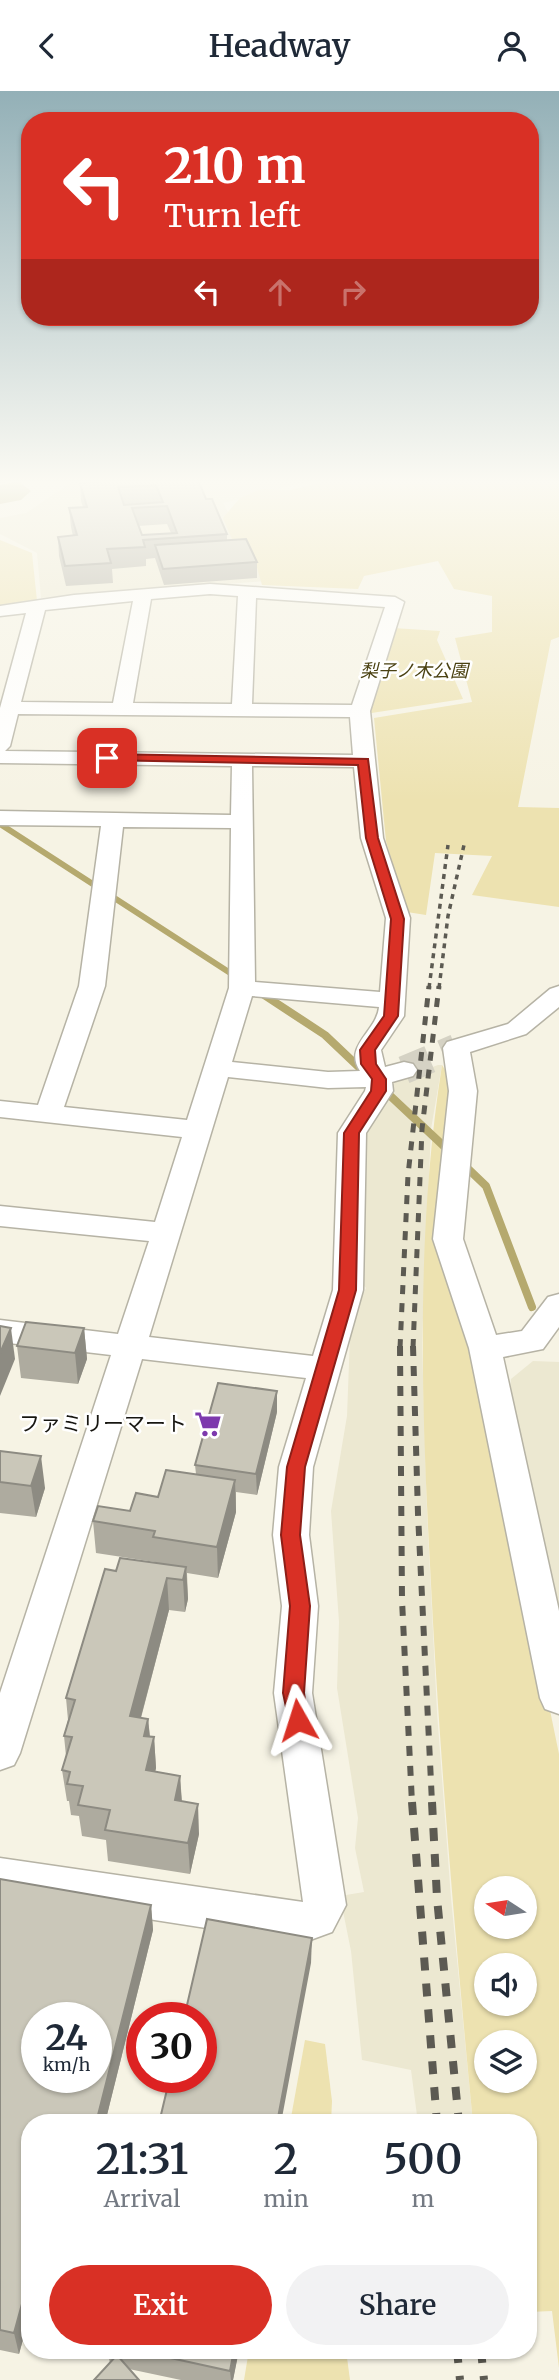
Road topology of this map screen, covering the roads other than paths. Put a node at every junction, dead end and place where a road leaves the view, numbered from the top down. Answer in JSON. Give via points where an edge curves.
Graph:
{"nodes":[{"id":1,"x":247,"y":591,"type":"junction"},
{"id":2,"x":143,"y":594,"type":"junction"},
{"id":3,"x":37,"y":605,"type":"junction"},
{"id":4,"x":0,"y":611,"type":"edge"},
{"id":5,"x":12,"y":708,"type":"junction"},
{"id":6,"x":122,"y":708,"type":"junction"},
{"id":7,"x":242,"y":711,"type":"junction"},
{"id":8,"x":360,"y":711,"type":"junction"},
{"id":9,"x":0,"y":746,"type":"edge"},
{"id":10,"x":0,"y":757,"type":"edge"},
{"id":11,"x":242,"y":759,"type":"junction"},
{"id":12,"x":364,"y":761,"type":"junction"},
{"id":13,"x":0,"y":818,"type":"edge"},
{"id":14,"x":113,"y":820,"type":"junction"},
{"id":15,"x":242,"y":822,"type":"junction"},
{"id":16,"x":242,"y":988,"type":"junction"},
{"id":17,"x":559,"y":994,"type":"edge"},
{"id":18,"x":392,"y":1001,"type":"junction"},
{"id":19,"x":217,"y":1068,"type":"junction"},
{"id":20,"x":391,"y":1074,"type":"junction"},
{"id":21,"x":0,"y":1109,"type":"edge"},
{"id":22,"x":48,"y":1114,"type":"junction"},
{"id":23,"x":198,"y":1130,"type":"junction"},
{"id":24,"x":0,"y":1216,"type":"edge"},
{"id":25,"x":166,"y":1233,"type":"junction"},
{"id":26,"x":559,"y":1305,"type":"edge"},
{"id":27,"x":0,"y":1331,"type":"edge"},
{"id":28,"x":128,"y":1347,"type":"junction"},
{"id":29,"x":485,"y":1348,"type":"junction"},
{"id":30,"x":324,"y":1369,"type":"junction"},
{"id":31,"x":559,"y":1698,"type":"edge"},
{"id":32,"x":0,"y":1753,"type":"edge"},
{"id":33,"x":0,"y":1877,"type":"edge"}],
"edges":[{"from":1,"to":2,"type":"street"},
{"from":1,"to":7,"type":"street"},
{"from":1,"to":8,"type":"street","via":[[395,602]]},
{"from":2,"to":3,"type":"street"},
{"from":2,"to":6,"type":"street"},
{"from":3,"to":4,"type":"street"},
{"from":3,"to":5,"type":"street"},
{"from":5,"to":6,"type":"street"},
{"from":5,"to":9,"type":"street"},
{"from":6,"to":7,"type":"street"},
{"from":7,"to":8,"type":"street"},
{"from":8,"to":12,"type":"street"},
{"from":10,"to":11,"type":"street"},
{"from":11,"to":12,"type":"street"},
{"from":11,"to":15,"type":"street"},
{"from":12,"to":18,"type":"street","via":[[372,838],[398,919]]},
{"from":13,"to":14,"type":"street"},
{"from":14,"to":15,"type":"street"},
{"from":14,"to":22,"type":"street","via":[[92,986]]},
{"from":15,"to":16,"type":"street"},
{"from":16,"to":18,"type":"street"},
{"from":16,"to":19,"type":"street"},
{"from":17,"to":29,"type":"street","via":[[517,1029],[456,1048],[463,1091],[448,1239]]},
{"from":18,"to":20,"type":"street","via":[[391,1016],[368,1050],[369,1064]]},
{"from":19,"to":20,"type":"street","via":[[328,1080]]},
{"from":19,"to":23,"type":"street"},
{"from":20,"to":30,"type":"street","via":[[352,1133],[348,1290]]},
{"from":21,"to":22,"type":"street"},
{"from":22,"to":23,"type":"street"},
{"from":23,"to":25,"type":"street"},
{"from":24,"to":25,"type":"street"},
{"from":25,"to":28,"type":"street"},
{"from":26,"to":29,"type":"street","via":[[532,1341]]},
{"from":27,"to":28,"type":"street"},
{"from":28,"to":30,"type":"street"},
{"from":28,"to":32,"type":"street"},
{"from":29,"to":31,"type":"street"},
{"from":30,"to":33,"type":"street","via":[[296,1467],[291,1535],[300,1606],[293,1693],[323,1912],[310,1923],[302,1923]]}]}
